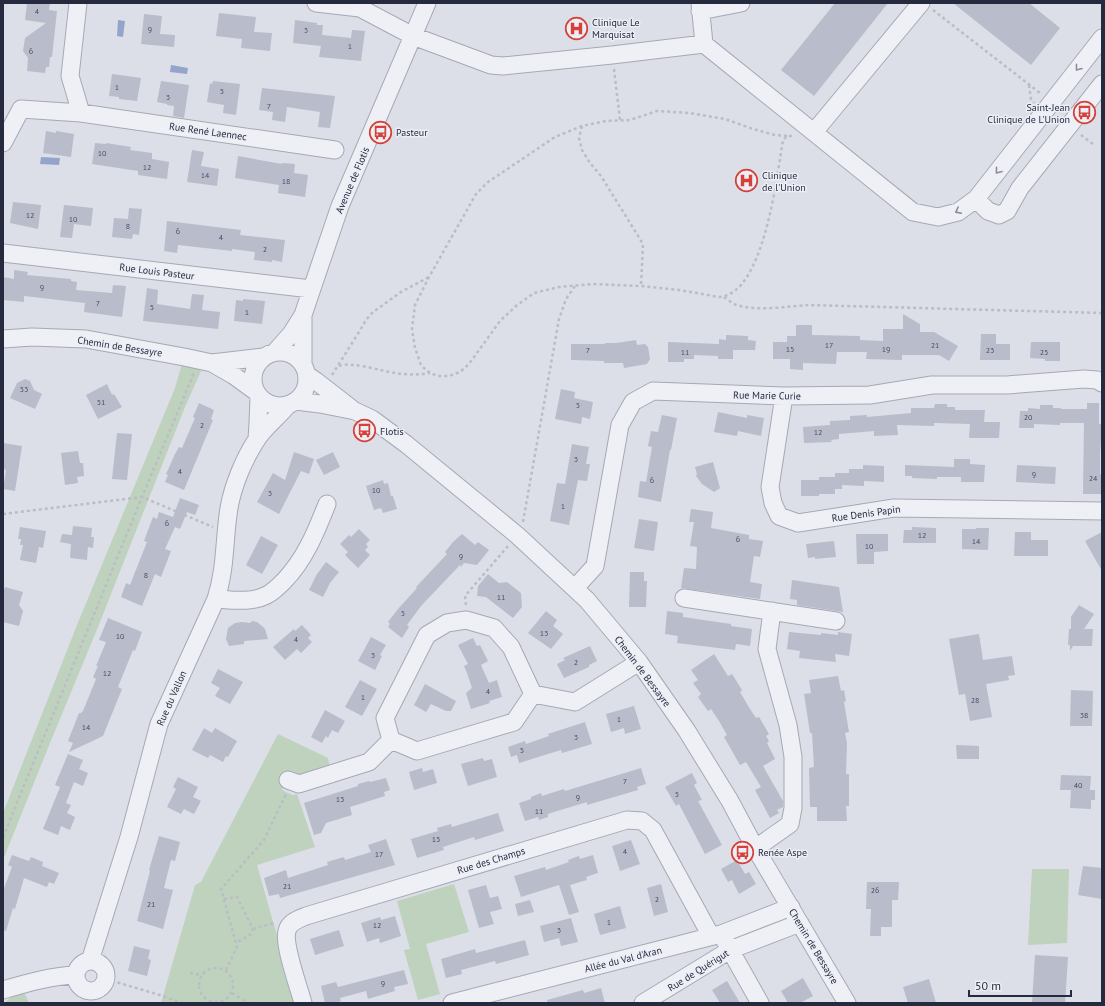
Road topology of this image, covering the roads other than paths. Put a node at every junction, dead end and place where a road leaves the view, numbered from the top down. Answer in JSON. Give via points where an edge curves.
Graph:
{"nodes":[{"id":1,"x":78,"y":3,"type":"edge"},
{"id":2,"x":316,"y":3,"type":"edge"},
{"id":3,"x":427,"y":3,"type":"edge"},
{"id":4,"x":741,"y":3,"type":"edge"},
{"id":5,"x":925,"y":5,"type":"edge"},
{"id":6,"x":700,"y":7,"type":"edge"},
{"id":7,"x":413,"y":36,"type":"junction"},
{"id":8,"x":1102,"y":38,"type":"edge"},
{"id":9,"x":704,"y":44,"type":"junction"},
{"id":10,"x":1102,"y":84,"type":"edge"},
{"id":11,"x":81,"y":113,"type":"junction"},
{"id":12,"x":814,"y":132,"type":"junction"},
{"id":13,"x":3,"y":143,"type":"edge"},
{"id":14,"x":335,"y":150,"type":"dead end"},
{"id":15,"x":976,"y":199,"type":"junction"},
{"id":16,"x":3,"y":253,"type":"edge"},
{"id":17,"x":312,"y":290,"type":"junction"},
{"id":18,"x":304,"y":316,"type":"junction"},
{"id":19,"x":3,"y":339,"type":"edge"},
{"id":20,"x":269,"y":355,"type":"junction"},
{"id":21,"x":205,"y":362,"type":"junction"},
{"id":22,"x":305,"y":370,"type":"junction"},
{"id":23,"x":1102,"y":383,"type":"edge"},
{"id":24,"x":257,"y":394,"type":"junction"},
{"id":25,"x":784,"y":396,"type":"junction"},
{"id":26,"x":292,"y":403,"type":"junction"},
{"id":27,"x":355,"y":411,"type":"junction"},
{"id":28,"x":257,"y":439,"type":"junction"},
{"id":29,"x":328,"y":504,"type":"dead end"},
{"id":30,"x":1102,"y":511,"type":"edge"},
{"id":31,"x":575,"y":588,"type":"junction"},
{"id":32,"x":684,"y":598,"type":"dead end"},
{"id":33,"x":216,"y":599,"type":"junction"},
{"id":34,"x":772,"y":612,"type":"junction"},
{"id":35,"x":836,"y":622,"type":"dead end"},
{"id":36,"x":639,"y":662,"type":"junction"},
{"id":37,"x":532,"y":694,"type":"junction"},
{"id":38,"x":391,"y":740,"type":"junction"},
{"id":39,"x":290,"y":781,"type":"road end"},
{"id":40,"x":756,"y":848,"type":"junction"},
{"id":41,"x":791,"y":908,"type":"junction"},
{"id":42,"x":800,"y":923,"type":"junction"},
{"id":43,"x":716,"y":935,"type":"junction"},
{"id":44,"x":730,"y":950,"type":"junction"},
{"id":45,"x":90,"y":961,"type":"junction"},
{"id":46,"x":76,"y":975,"type":"junction"},
{"id":47,"x":3,"y":990,"type":"edge"},
{"id":48,"x":92,"y":997,"type":"edge"},
{"id":49,"x":303,"y":1003,"type":"edge"},
{"id":50,"x":452,"y":1003,"type":"edge"},
{"id":51,"x":643,"y":1003,"type":"edge"},
{"id":52,"x":760,"y":1003,"type":"edge"},
{"id":53,"x":847,"y":1003,"type":"edge"}],
"edges":[{"from":1,"to":11,"type":"street","via":[[70,76]]},
{"from":2,"to":7,"type":"street","via":[[360,8]]},
{"from":3,"to":7,"type":"street","name":"Avenue de Flotis"},
{"from":4,"to":6,"type":"street"},
{"from":5,"to":12,"type":"street"},
{"from":6,"to":9,"type":"street"},
{"from":7,"to":9,"type":"street","via":[[491,65],[503,66]]},
{"from":7,"to":17,"type":"street","name":"Avenue de Flotis","via":[[340,206]]},
{"from":8,"to":15,"type":"street","one_way":true},
{"from":9,"to":12,"type":"street"},
{"from":10,"to":15,"type":"street","via":[[1020,188],[1007,211],[999,215],[988,211]]},
{"from":11,"to":13,"type":"street","via":[[21,109]]},
{"from":11,"to":14,"type":"street","name":"Rue René Laennec"},
{"from":15,"to":12,"type":"street","one_way":true,"via":[[958,212],[938,217],[913,212]]},
{"from":16,"to":17,"type":"street","name":"Rue Louis Pasteur"},
{"from":17,"to":18,"type":"street","name":"Avenue de Flotis"},
{"from":18,"to":20,"type":"street","name":"Avenue de Flotis"},
{"from":18,"to":22,"type":"street","name":"Avenue de Flotis"},
{"from":19,"to":21,"type":"street","name":"Chemin de Bessayre","via":[[86,339]]},
{"from":20,"to":21,"type":"street","name":"Chemin de Bessayre"},
{"from":20,"to":22,"type":"street","via":[[283,352],[290,354],[298,358]]},
{"from":20,"to":24,"type":"street","via":[[257,364],[253,373],[252,382]]},
{"from":21,"to":24,"type":"street","name":"Chemin de Bessayre","via":[[232,375]]},
{"from":22,"to":26,"type":"street","via":[[305,390]]},
{"from":22,"to":27,"type":"street","name":"Chemin de Bessayre"},
{"from":23,"to":25,"type":"street","name":"Rue Marie Curie","via":[[1084,379],[1007,386],[932,385],[870,395]]},
{"from":24,"to":26,"type":"street","via":[[272,405],[280,407]]},
{"from":24,"to":28,"type":"street","name":"Rue du Vallon"},
{"from":25,"to":30,"type":"street","name":"Rue Denis Papin","via":[[770,487],[773,503],[780,516],[798,523],[894,508]]},
{"from":25,"to":31,"type":"street","name":"Rue Marie Curie","via":[[653,392],[633,402],[620,425],[595,566]]},
{"from":26,"to":27,"type":"street","name":"Chemin de Bessayre","via":[[320,404]]},
{"from":26,"to":28,"type":"street","name":"Rue du Vallon"},
{"from":27,"to":31,"type":"street","name":"Chemin de Bessayre","via":[[372,419],[406,444],[517,535]]},
{"from":28,"to":33,"type":"street","name":"Rue du Vallon","via":[[241,469],[230,506],[221,582]]},
{"from":29,"to":33,"type":"street","via":[[305,554],[293,572],[279,586],[267,595],[250,600]]},
{"from":31,"to":36,"type":"street","name":"Chemin de Bessayre"},
{"from":32,"to":34,"type":"street"},
{"from":33,"to":45,"type":"street","name":"Rue du Vallon","via":[[159,724],[129,837]]},
{"from":34,"to":35,"type":"street"},
{"from":34,"to":40,"type":"street","via":[[767,646],[790,737],[793,808],[790,824]]},
{"from":36,"to":37,"type":"street","via":[[575,702]]},
{"from":36,"to":40,"type":"street","name":"Chemin de Bessayre","via":[[687,731]]},
{"from":37,"to":38,"type":"street","via":[[514,722],[417,751]]},
{"from":37,"to":38,"type":"street","via":[[511,648],[494,628],[466,620],[447,623],[427,635],[385,718]]},
{"from":38,"to":39,"type":"street","via":[[369,762],[299,784]]},
{"from":40,"to":41,"type":"street","name":"Chemin de Bessayre"},
{"from":41,"to":42,"type":"street","name":"Chemin de Bessayre"},
{"from":41,"to":43,"type":"street","name":"Allée du Val d'Aran"},
{"from":42,"to":44,"type":"street","name":"Rue de Quérigut"},
{"from":42,"to":53,"type":"street","name":"Chemin de Bessayre"},
{"from":43,"to":44,"type":"street","name":"Rue des Champs"},
{"from":43,"to":49,"type":"street","name":"Rue des Champs","via":[[653,830],[642,821],[627,820],[296,920],[287,930],[287,944]]},
{"from":43,"to":50,"type":"street","name":"Allée du Val d'Aran"},
{"from":44,"to":51,"type":"street","name":"Rue de Quérigut"},
{"from":44,"to":52,"type":"street","name":"Rue des Champs"},
{"from":45,"to":46,"type":"street","via":[[79,967]]},
{"from":45,"to":48,"type":"street","via":[[101,964],[106,979]]},
{"from":46,"to":47,"type":"street","via":[[59,976]]},
{"from":46,"to":48,"type":"street","via":[[79,984]]}]}
